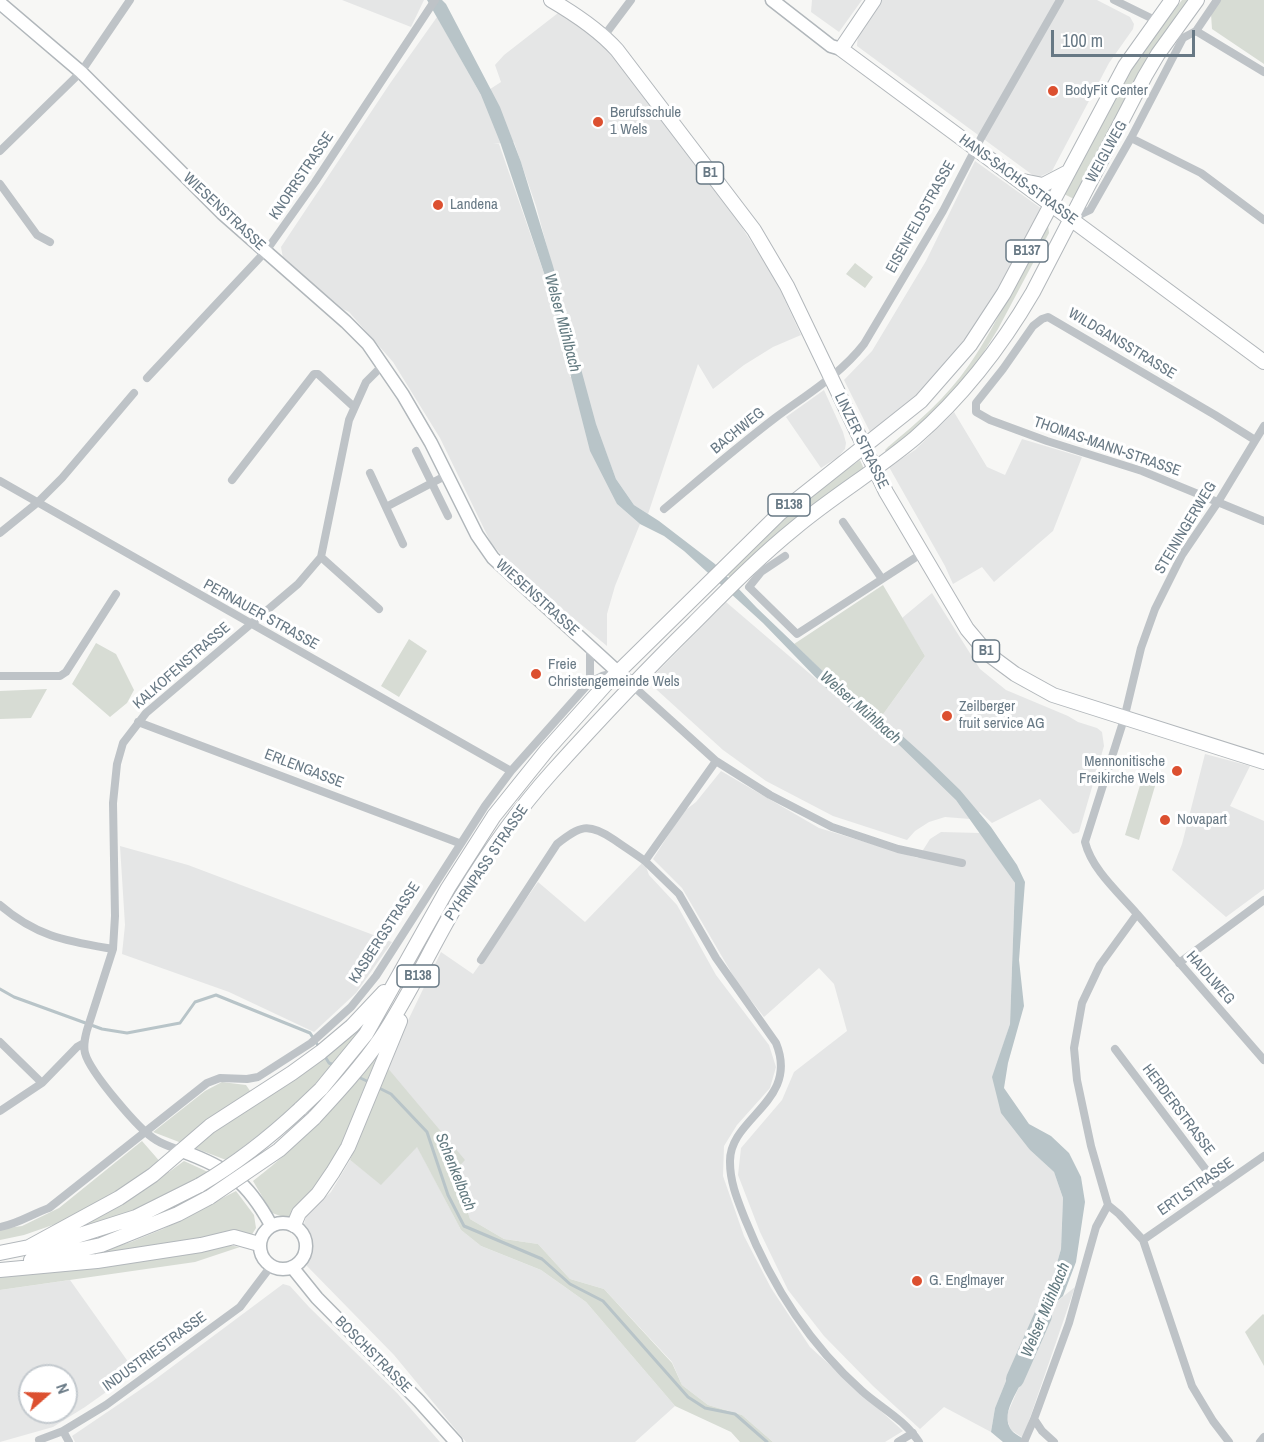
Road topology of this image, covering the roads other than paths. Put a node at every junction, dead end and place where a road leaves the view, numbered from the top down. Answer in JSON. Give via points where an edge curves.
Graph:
{"nodes":[{"id":1,"x":130,"y":0,"type":"edge"},
{"id":2,"x":435,"y":0,"type":"edge"},
{"id":3,"x":551,"y":0,"type":"edge"},
{"id":4,"x":631,"y":0,"type":"edge"},
{"id":5,"x":772,"y":0,"type":"edge"},
{"id":6,"x":874,"y":0,"type":"edge"},
{"id":7,"x":1060,"y":0,"type":"edge"},
{"id":8,"x":1114,"y":0,"type":"edge"},
{"id":9,"x":1172,"y":0,"type":"edge"},
{"id":10,"x":1197,"y":0,"type":"edge"},
{"id":11,"x":1217,"y":0,"type":"edge"},
{"id":12,"x":0,"y":3,"type":"edge"},
{"id":13,"x":1157,"y":21,"type":"junction"},
{"id":14,"x":1196,"y":31,"type":"junction"},
{"id":15,"x":604,"y":36,"type":"junction"},
{"id":16,"x":841,"y":49,"type":"junction"},
{"id":17,"x":81,"y":72,"type":"junction"},
{"id":18,"x":1264,"y":72,"type":"edge"},
{"id":19,"x":1131,"y":138,"type":"junction"},
{"id":20,"x":975,"y":149,"type":"junction"},
{"id":21,"x":0,"y":151,"type":"edge"},
{"id":22,"x":1068,"y":172,"type":"junction"},
{"id":23,"x":1015,"y":179,"type":"junction"},
{"id":24,"x":0,"y":184,"type":"edge"},
{"id":25,"x":1051,"y":205,"type":"junction"},
{"id":26,"x":1070,"y":219,"type":"junction"},
{"id":27,"x":1264,"y":220,"type":"edge"},
{"id":28,"x":50,"y":242,"type":"dead end"},
{"id":29,"x":266,"y":251,"type":"junction"},
{"id":30,"x":1264,"y":362,"type":"edge"},
{"id":31,"x":383,"y":364,"type":"junction"},
{"id":32,"x":831,"y":377,"type":"junction"},
{"id":33,"x":147,"y":378,"type":"dead end"},
{"id":34,"x":134,"y":393,"type":"dead end"},
{"id":35,"x":354,"y":407,"type":"junction"},
{"id":36,"x":976,"y":412,"type":"joint"},
{"id":37,"x":1264,"y":426,"type":"edge"},
{"id":38,"x":1255,"y":440,"type":"junction"},
{"id":39,"x":863,"y":448,"type":"junction"},
{"id":40,"x":416,"y":451,"type":"dead end"},
{"id":41,"x":874,"y":470,"type":"junction"},
{"id":42,"x":370,"y":473,"type":"dead end"},
{"id":43,"x":447,"y":475,"type":"junction"},
{"id":44,"x":232,"y":480,"type":"dead end"},
{"id":45,"x":0,"y":481,"type":"edge"},
{"id":46,"x":432,"y":483,"type":"junction"},
{"id":47,"x":1218,"y":502,"type":"junction"},
{"id":48,"x":37,"y":503,"type":"junction"},
{"id":49,"x":386,"y":507,"type":"junction"},
{"id":50,"x":664,"y":509,"type":"dead end"},
{"id":51,"x":448,"y":516,"type":"dead end"},
{"id":52,"x":1264,"y":521,"type":"edge"},
{"id":53,"x":843,"y":522,"type":"dead end"},
{"id":54,"x":0,"y":533,"type":"edge"},
{"id":55,"x":403,"y":544,"type":"dead end"},
{"id":56,"x":921,"y":554,"type":"junction"},
{"id":57,"x":785,"y":556,"type":"dead end"},
{"id":58,"x":321,"y":557,"type":"junction"},
{"id":59,"x":882,"y":579,"type":"junction"},
{"id":60,"x":116,"y":594,"type":"dead end"},
{"id":61,"x":379,"y":609,"type":"dead end"},
{"id":62,"x":250,"y":625,"type":"junction"},
{"id":63,"x":590,"y":646,"type":"junction"},
{"id":64,"x":619,"y":672,"type":"junction"},
{"id":65,"x":0,"y":676,"type":"edge"},
{"id":66,"x":590,"y":682,"type":"junction"},
{"id":67,"x":632,"y":685,"type":"junction"},
{"id":68,"x":1124,"y":719,"type":"junction"},
{"id":69,"x":138,"y":722,"type":"junction"},
{"id":70,"x":717,"y":761,"type":"junction"},
{"id":71,"x":1264,"y":762,"type":"edge"},
{"id":72,"x":511,"y":771,"type":"junction"},
{"id":73,"x":459,"y":843,"type":"junction"},
{"id":74,"x":645,"y":861,"type":"junction"},
{"id":75,"x":962,"y":863,"type":"dead end"},
{"id":76,"x":1264,"y":900,"type":"edge"},
{"id":77,"x":0,"y":905,"type":"edge"},
{"id":78,"x":1137,"y":914,"type":"junction"},
{"id":79,"x":113,"y":949,"type":"junction"},
{"id":80,"x":480,"y":960,"type":"dead end"},
{"id":81,"x":1179,"y":963,"type":"junction"},
{"id":82,"x":402,"y":972,"type":"junction"},
{"id":83,"x":418,"y":976,"type":"junction"},
{"id":84,"x":0,"y":1042,"type":"edge"},
{"id":85,"x":84,"y":1043,"type":"junction"},
{"id":86,"x":1115,"y":1049,"type":"dead end"},
{"id":87,"x":1264,"y":1060,"type":"edge"},
{"id":88,"x":42,"y":1083,"type":"junction"},
{"id":89,"x":0,"y":1111,"type":"edge"},
{"id":90,"x":145,"y":1132,"type":"junction"},
{"id":91,"x":182,"y":1151,"type":"junction"},
{"id":92,"x":1264,"y":1156,"type":"edge"},
{"id":93,"x":1219,"y":1187,"type":"junction"},
{"id":94,"x":1107,"y":1205,"type":"junction"},
{"id":95,"x":271,"y":1225,"type":"junction"},
{"id":96,"x":294,"y":1225,"type":"junction"},
{"id":97,"x":0,"y":1227,"type":"edge"},
{"id":98,"x":1143,"y":1240,"type":"junction"},
{"id":99,"x":259,"y":1244,"type":"junction"},
{"id":100,"x":29,"y":1247,"type":"junction"},
{"id":101,"x":0,"y":1252,"type":"edge"},
{"id":102,"x":271,"y":1266,"type":"junction"},
{"id":103,"x":292,"y":1267,"type":"junction"},
{"id":104,"x":0,"y":1268,"type":"edge"},
{"id":105,"x":1034,"y":1419,"type":"junction"},
{"id":106,"x":63,"y":1431,"type":"junction"},
{"id":107,"x":913,"y":1433,"type":"junction"},
{"id":108,"x":1264,"y":1437,"type":"edge"},
{"id":109,"x":1026,"y":1438,"type":"edge"},
{"id":110,"x":39,"y":1440,"type":"dead end"},
{"id":111,"x":69,"y":1442,"type":"edge"},
{"id":112,"x":456,"y":1442,"type":"edge"},
{"id":113,"x":898,"y":1442,"type":"edge"},
{"id":114,"x":919,"y":1442,"type":"edge"},
{"id":115,"x":1054,"y":1442,"type":"edge"},
{"id":116,"x":1229,"y":1442,"type":"edge"},
{"id":117,"x":1260,"y":1442,"type":"edge"}],
"edges":[{"from":1,"to":17,"type":"street"},
{"from":2,"to":29,"type":"street","name":"KNORRSTRASSE"},
{"from":3,"to":15,"type":"main road","name":"LINZER STRASSE","number":"B1"},
{"from":4,"to":15,"type":"street"},
{"from":5,"to":16,"type":"street","name":"HANS-SACHS-STRASSE","via":[[831,46]]},
{"from":6,"to":16,"type":"main road"},
{"from":7,"to":20,"type":"street","name":"EISENFELDSTRASSE"},
{"from":8,"to":13,"type":"street"},
{"from":9,"to":13,"type":"main road","number":"B137"},
{"from":10,"to":26,"type":"main road","number":"B137","via":[[1154,61]]},
{"from":11,"to":14,"type":"street","name":"WEIGLWEG"},
{"from":12,"to":17,"type":"street","name":"WIESENSTRASSE"},
{"from":13,"to":22,"type":"main road","number":"B137","via":[[1125,66]]},
{"from":14,"to":18,"type":"street"},
{"from":14,"to":19,"type":"street","name":"WEIGLWEG","via":[[1183,38]]},
{"from":15,"to":32,"type":"main road","name":"LINZER STRASSE","number":"B1","via":[[754,230],[787,286]]},
{"from":16,"to":20,"type":"main road","name":"HANS-SACHS-STRASSE"},
{"from":17,"to":21,"type":"street"},
{"from":17,"to":29,"type":"street","name":"WIESENSTRASSE","via":[[222,213]]},
{"from":19,"to":26,"type":"street","name":"WEIGLWEG","via":[[1090,210]]},
{"from":19,"to":27,"type":"street","via":[[1201,173]]},
{"from":20,"to":23,"type":"main road","name":"HANS-SACHS-STRASSE"},
{"from":20,"to":32,"type":"street","name":"EISENFELDSTRASSE","via":[[864,344]]},
{"from":22,"to":23,"type":"main road","via":[[1043,185]]},
{"from":22,"to":25,"type":"main road","number":"B137"},
{"from":23,"to":25,"type":"main road","name":"HANS-SACHS-STRASSE"},
{"from":24,"to":28,"type":"street","via":[[37,234]]},
{"from":25,"to":26,"type":"main road","name":"HANS-SACHS-STRASSE"},
{"from":25,"to":39,"type":"main road","number":"B137","via":[[1004,293],[970,345],[921,401]]},
{"from":26,"to":30,"type":"main road","name":"HANS-SACHS-STRASSE"},
{"from":26,"to":41,"type":"main road","number":"B137","via":[[1033,292],[993,355],[950,405]]},
{"from":29,"to":31,"type":"street","name":"WIESENSTRASSE","via":[[346,322]]},
{"from":29,"to":33,"type":"street","name":"KNORRSTRASSE"},
{"from":31,"to":35,"type":"street","name":"KALKOFENSTRASSE","via":[[366,382]]},
{"from":31,"to":43,"type":"street","name":"WIESENSTRASSE"},
{"from":32,"to":39,"type":"main road","name":"LINZER STRASSE","number":"B1"},
{"from":32,"to":50,"type":"street","name":"BACHWEG"},
{"from":34,"to":48,"type":"street"},
{"from":35,"to":44,"type":"street","via":[[314,374]]},
{"from":35,"to":58,"type":"street","name":"KALKOFENSTRASSE"},
{"from":36,"to":38,"type":"street","name":"WILDGANSSTRASSE","via":[[976,403],[1033,326],[1048,317]]},
{"from":36,"to":47,"type":"street","name":"THOMAS-MANN-STRASSE"},
{"from":37,"to":38,"type":"street","name":"STEININGERWEG"},
{"from":38,"to":47,"type":"street","name":"STEININGERWEG"},
{"from":39,"to":41,"type":"main road","name":"LINZER STRASSE","number":"B1"},
{"from":39,"to":64,"type":"main road","name":"PYHRNPASS STRASSE","number":"B138","via":[[780,513]]},
{"from":40,"to":46,"type":"street"},
{"from":41,"to":56,"type":"main road","name":"LINZER STRASSE","number":"B1"},
{"from":41,"to":67,"type":"main road","name":"PYHRNPASS STRASSE","number":"B138","via":[[794,528]]},
{"from":42,"to":49,"type":"street"},
{"from":43,"to":46,"type":"street"},
{"from":43,"to":63,"type":"street","name":"WIESENSTRASSE","via":[[477,536],[493,558]]},
{"from":45,"to":48,"type":"street","name":"PERNAUER STRASSE"},
{"from":46,"to":49,"type":"street"},
{"from":46,"to":51,"type":"street"},
{"from":47,"to":52,"type":"street","name":"THOMAS-MANN-STRASSE"},
{"from":47,"to":68,"type":"street","name":"STEININGERWEG","via":[[1182,555],[1155,609]]},
{"from":48,"to":54,"type":"street"},
{"from":48,"to":62,"type":"street","name":"PERNAUER STRASSE"},
{"from":49,"to":55,"type":"street"},
{"from":53,"to":59,"type":"street"},
{"from":56,"to":59,"type":"street"},
{"from":56,"to":68,"type":"main road","name":"LINZER STRASSE","number":"B1","via":[[967,629],[988,654],[1053,696]]},
{"from":57,"to":59,"type":"street","via":[[761,572],[749,587],[797,634]]},
{"from":58,"to":61,"type":"street"},
{"from":58,"to":62,"type":"street","name":"KALKOFENSTRASSE","via":[[298,584]]},
{"from":60,"to":65,"type":"street","via":[[66,672],[60,676]]},
{"from":62,"to":69,"type":"street","name":"KALKOFENSTRASSE"},
{"from":62,"to":72,"type":"street","name":"PERNAUER STRASSE"},
{"from":63,"to":64,"type":"street","name":"WIESENSTRASSE"},
{"from":63,"to":66,"type":"street"},
{"from":64,"to":66,"type":"street","name":"KASBERGSTRASSE"},
{"from":64,"to":67,"type":"street","name":"WIESENSTRASSE"},
{"from":64,"to":82,"type":"main road","name":"PYHRNPASS STRASSE","number":"B138","via":[[547,750],[494,816],[448,888]]},
{"from":66,"to":72,"type":"street","name":"KASBERGSTRASSE"},
{"from":67,"to":70,"type":"street","name":"WIESENSTRASSE"},
{"from":67,"to":83,"type":"main road","name":"PYHRNPASS STRASSE","number":"B138","via":[[510,825],[460,898]]},
{"from":68,"to":71,"type":"main road","name":"LINZER STRASSE","number":"B1"},
{"from":68,"to":78,"type":"street","name":"STEININGERWEG","via":[[1085,842],[1094,864]]},
{"from":69,"to":73,"type":"street","name":"ERLENGASSE"},
{"from":69,"to":79,"type":"street","name":"KALKOFENSTRASSE","via":[[123,743],[114,789]]},
{"from":70,"to":74,"type":"street"},
{"from":70,"to":75,"type":"street","name":"WIESENSTRASSE","via":[[770,795],[832,827],[909,852]]},
{"from":72,"to":73,"type":"street","name":"KASBERGSTRASSE"},
{"from":73,"to":90,"type":"street","name":"KASBERGSTRASSE","via":[[376,976],[351,1006],[311,1042],[258,1077],[220,1078],[207,1083]]},
{"from":74,"to":80,"type":"street","via":[[598,829],[584,828],[571,834],[557,844]]},
{"from":74,"to":107,"type":"street","via":[[679,894],[781,1055],[776,1088],[732,1146],[730,1160],[735,1193],[756,1246],[790,1307],[832,1361]]},
{"from":76,"to":81,"type":"street"},
{"from":77,"to":79,"type":"street","via":[[49,936]]},
{"from":78,"to":81,"type":"street","name":"HAIDLWEG"},
{"from":78,"to":94,"type":"street","via":[[1095,974],[1076,1026],[1077,1080]]},
{"from":79,"to":85,"type":"street","name":"KALKOFENSTRASSE"},
{"from":81,"to":87,"type":"street","name":"HAIDLWEG"},
{"from":82,"to":91,"type":"main road","via":[[352,1026],[321,1052],[210,1126]]},
{"from":82,"to":100,"type":"main road","name":"PYHRNPASS STRASSE","number":"B138","bridge":true,"via":[[366,1034],[321,1089],[237,1163],[136,1216],[64,1240]]},
{"from":83,"to":96,"type":"main road","via":[[348,1147]]},
{"from":83,"to":104,"type":"main road","name":"PYHRNPASS STRASSE","number":"B138","bridge":true,"via":[[381,1038],[335,1095],[271,1156],[178,1214],[100,1245]]},
{"from":84,"to":88,"type":"street"},
{"from":85,"to":88,"type":"street"},
{"from":85,"to":90,"type":"street","via":[[94,1073]]},
{"from":86,"to":93,"type":"street","name":"HERDERSTRASSE"},
{"from":88,"to":89,"type":"street"},
{"from":90,"to":91,"type":"street"},
{"from":90,"to":97,"type":"street","name":"KASBERGSTRASSE","via":[[49,1208]]},
{"from":91,"to":95,"type":"street","via":[[233,1175]]},
{"from":91,"to":100,"type":"main road","via":[[119,1198]]},
{"from":92,"to":93,"type":"street","name":"ERTLSTRASSE"},
{"from":93,"to":98,"type":"street","name":"ERTLSTRASSE"},
{"from":94,"to":98,"type":"street"},
{"from":94,"to":105,"type":"street","via":[[1096,1227],[1069,1323]]},
{"from":95,"to":96,"type":"street"},
{"from":95,"to":99,"type":"street"},
{"from":96,"to":103,"type":"street","via":[[301,1231],[306,1248]]},
{"from":98,"to":116,"type":"street","via":[[1192,1386]]},
{"from":99,"to":102,"type":"street","via":[[260,1254]]},
{"from":99,"to":104,"type":"main road","via":[[234,1237],[97,1261]]},
{"from":100,"to":101,"type":"main road","name":"PYHRNPASS STRASSE","number":"B138"},
{"from":102,"to":103,"type":"street"},
{"from":102,"to":106,"type":"street","name":"INDUSTRIESTRASSE","via":[[240,1307],[106,1405]]},
{"from":103,"to":112,"type":"street","name":"BOSCHSTRASSE"},
{"from":105,"to":109,"type":"street"},
{"from":105,"to":115,"type":"street"},
{"from":106,"to":110,"type":"street","name":"INDUSTRIESTRASSE"},
{"from":106,"to":111,"type":"street"},
{"from":107,"to":113,"type":"street"},
{"from":107,"to":114,"type":"street"},
{"from":108,"to":117,"type":"street"}]}
